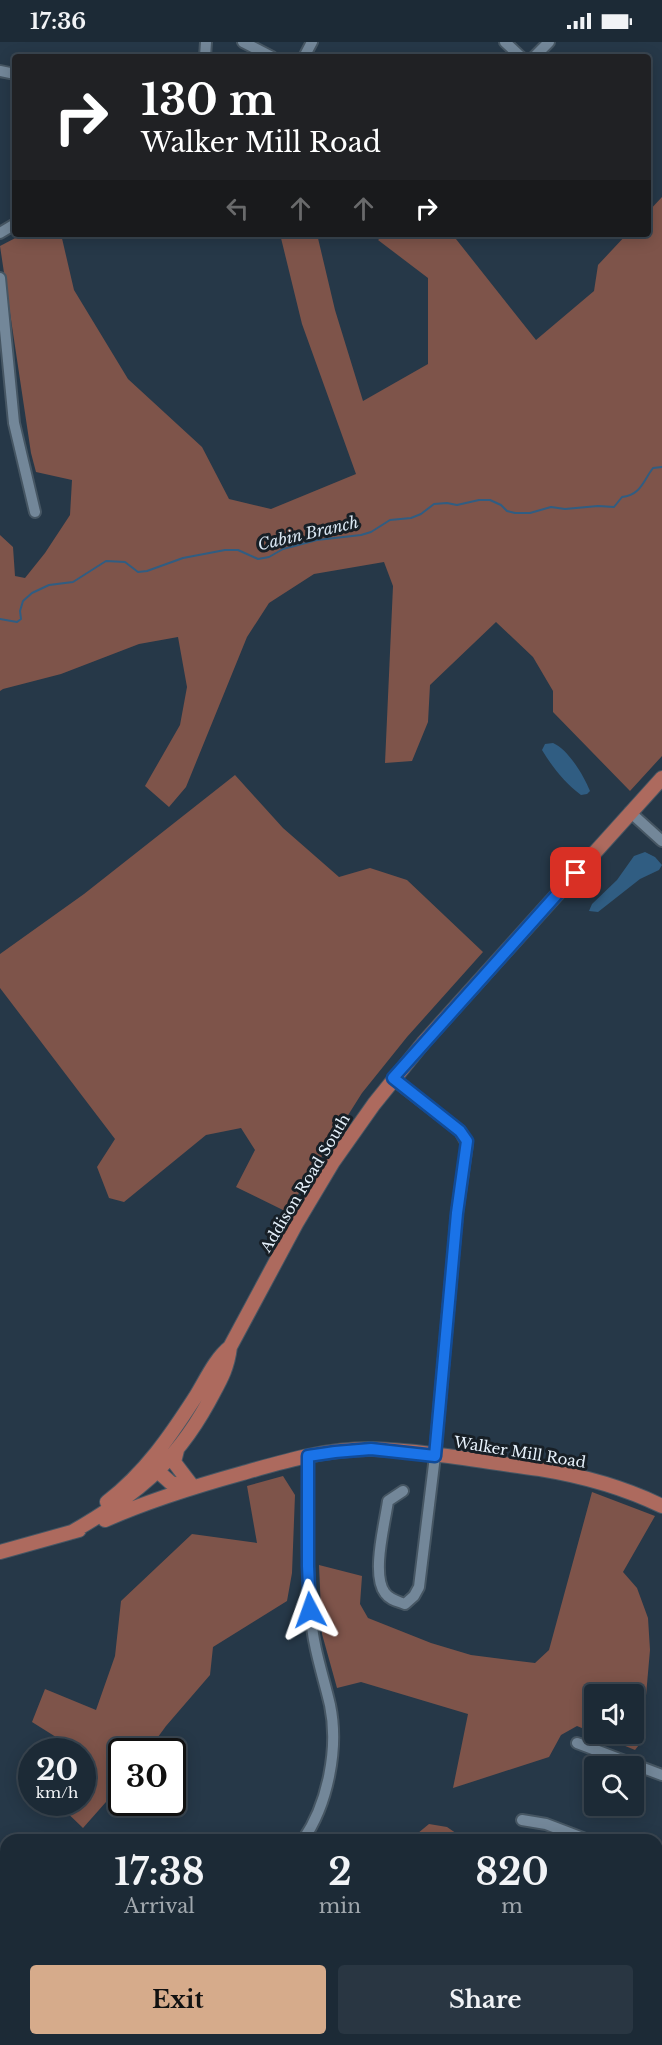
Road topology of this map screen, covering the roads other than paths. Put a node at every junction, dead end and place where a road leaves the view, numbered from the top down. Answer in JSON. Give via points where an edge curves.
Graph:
{"nodes":[{"id":1,"x":243,"y":42,"type":"edge"},
{"id":2,"x":505,"y":42,"type":"edge"},
{"id":3,"x":549,"y":42,"type":"edge"},
{"id":4,"x":266,"y":54,"type":"edge"},
{"id":5,"x":518,"y":54,"type":"edge"},
{"id":6,"x":537,"y":54,"type":"edge"},
{"id":7,"x":0,"y":278,"type":"edge"},
{"id":8,"x":35,"y":512,"type":"dead end"},
{"id":9,"x":662,"y":778,"type":"edge"},
{"id":10,"x":630,"y":812,"type":"junction"},
{"id":11,"x":662,"y":841,"type":"edge"},
{"id":12,"x":393,"y":1078,"type":"junction"},
{"id":13,"x":230,"y":1347,"type":"junction"},
{"id":14,"x":177,"y":1450,"type":"junction"},
{"id":15,"x":308,"y":1456,"type":"junction"},
{"id":16,"x":435,"y":1456,"type":"junction"},
{"id":17,"x":153,"y":1467,"type":"junction"},
{"id":18,"x":193,"y":1488,"type":"junction"},
{"id":19,"x":404,"y":1491,"type":"dead end"},
{"id":20,"x":662,"y":1506,"type":"edge"},
{"id":21,"x":67,"y":1533,"type":"junction"},
{"id":22,"x":0,"y":1552,"type":"edge"},
{"id":23,"x":577,"y":1743,"type":"dead end"},
{"id":24,"x":662,"y":1775,"type":"edge"},
{"id":25,"x":522,"y":1820,"type":"dead end"},
{"id":26,"x":306,"y":1834,"type":"edge"},
{"id":27,"x":572,"y":1834,"type":"edge"}],
"edges":[{"from":1,"to":4,"type":"street"},
{"from":2,"to":5,"type":"street"},
{"from":3,"to":6,"type":"street"},
{"from":7,"to":8,"type":"street","via":[[14,423]]},
{"from":9,"to":10,"type":"main road","name":"Addison Road South"},
{"from":10,"to":11,"type":"street"},
{"from":10,"to":12,"type":"main road","name":"Addison Road South"},
{"from":12,"to":13,"type":"main road","name":"Addison Road South","via":[[333,1162]]},
{"from":12,"to":16,"type":"street","via":[[460,1131],[467,1141]]},
{"from":13,"to":14,"type":"main road","name":"Addison Road South","via":[[228,1366],[197,1423]]},
{"from":13,"to":17,"type":"main road","name":"Addison Road South","via":[[175,1426]]},
{"from":14,"to":17,"type":"main road","name":"Addison Road South"},
{"from":14,"to":18,"type":"main road","via":[[174,1462]]},
{"from":15,"to":16,"type":"main road","name":"Walker Mill Road","via":[[371,1449]]},
{"from":15,"to":18,"type":"main road","name":"Walker Mill Road"},
{"from":15,"to":26,"type":"street","via":[[312,1627],[330,1706],[332,1743],[320,1805]]},
{"from":16,"to":19,"type":"street","via":[[419,1587],[405,1604],[391,1599],[379,1582],[388,1501]]},
{"from":16,"to":20,"type":"main road","name":"Walker Mill Road","via":[[566,1473],[613,1485]]},
{"from":17,"to":18,"type":"main road","via":[[171,1483]]},
{"from":17,"to":21,"type":"main road","name":"Addison Road South","via":[[125,1499]]},
{"from":18,"to":21,"type":"main road","name":"Walker Mill Road"},
{"from":21,"to":22,"type":"main road","name":"Walker Mill Road"},
{"from":23,"to":24,"type":"street"},
{"from":25,"to":27,"type":"street"}]}
